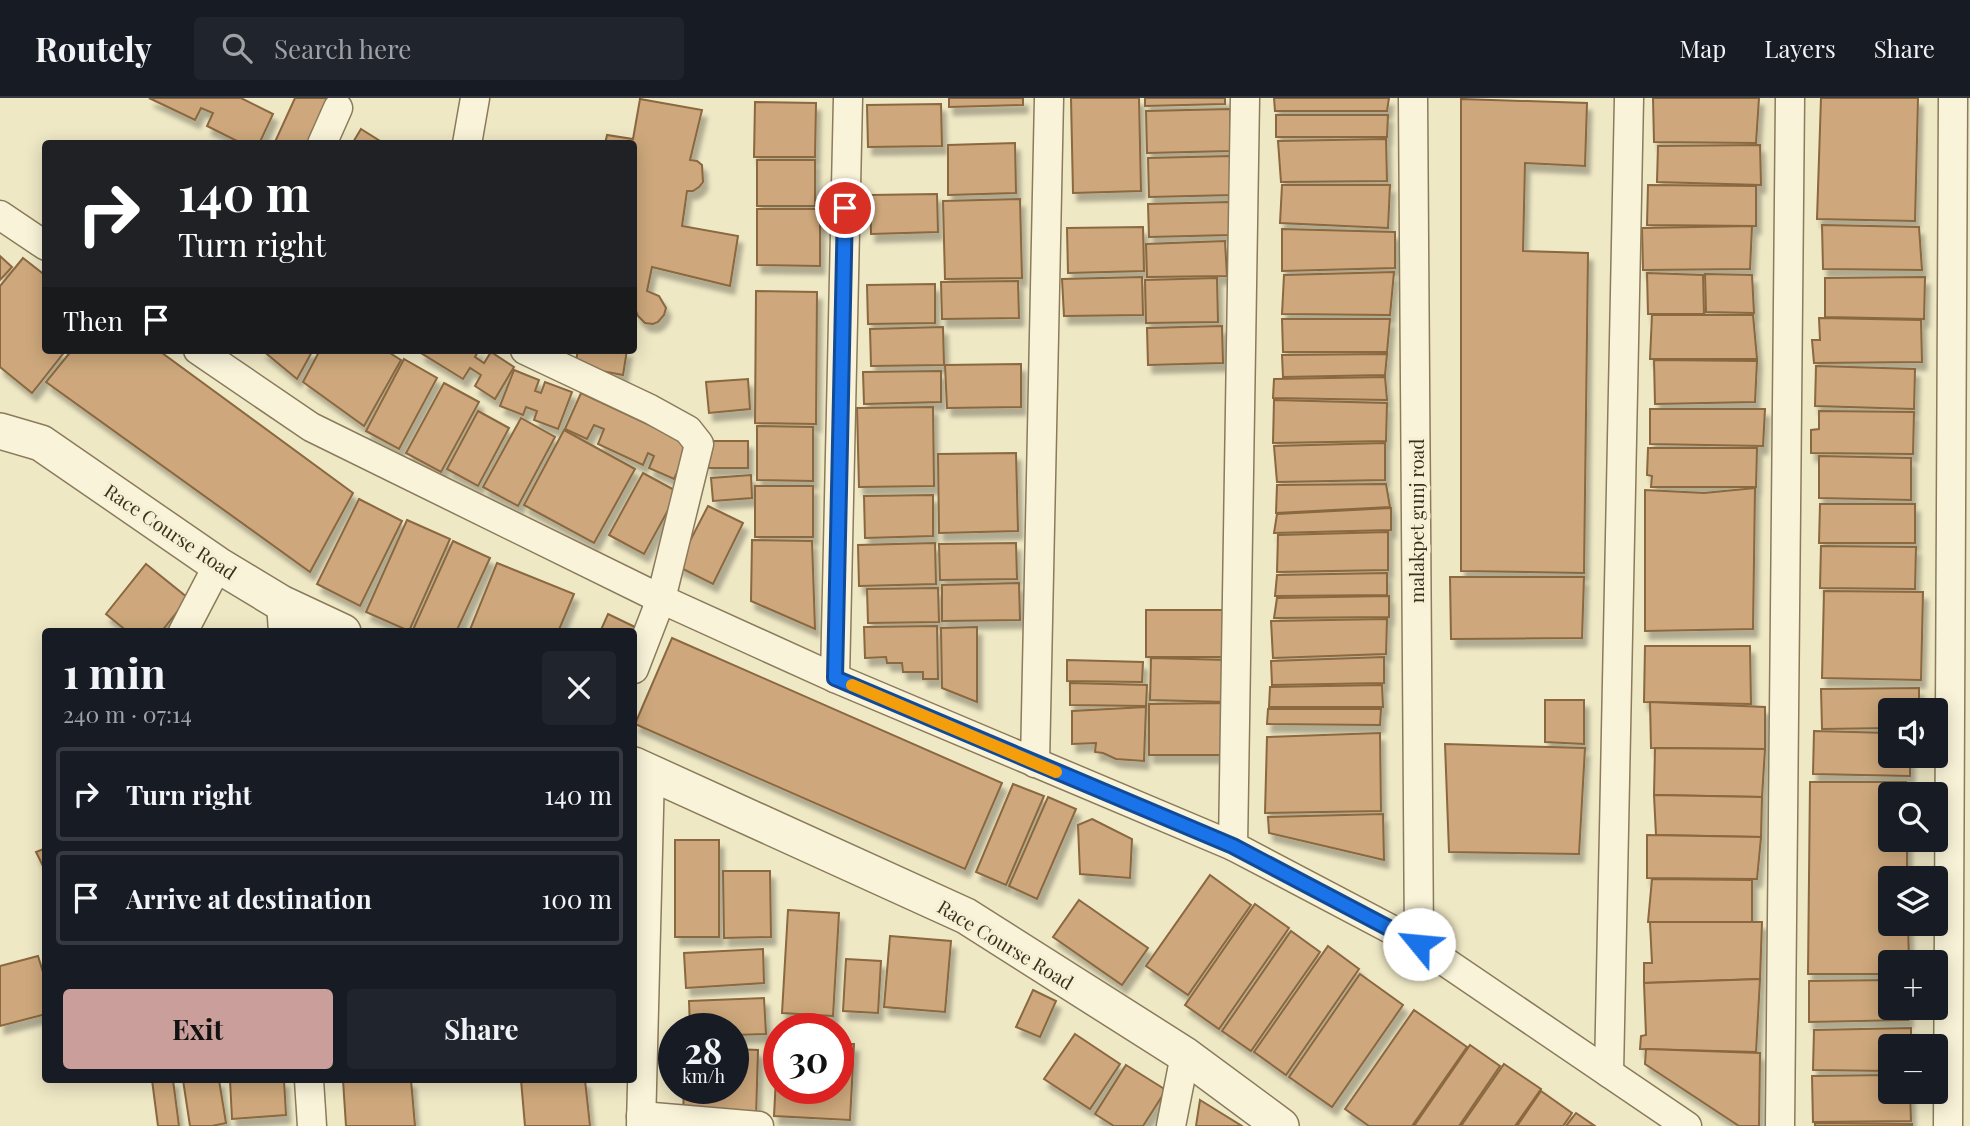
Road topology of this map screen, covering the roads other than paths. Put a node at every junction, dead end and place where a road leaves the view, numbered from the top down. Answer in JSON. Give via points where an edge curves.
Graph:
{"nodes":[{"id":1,"x":475,"y":98,"type":"edge"},
{"id":2,"x":848,"y":98,"type":"edge"},
{"id":3,"x":1049,"y":98,"type":"edge"},
{"id":4,"x":1245,"y":98,"type":"edge"},
{"id":5,"x":1413,"y":98,"type":"edge"},
{"id":6,"x":1629,"y":98,"type":"edge"},
{"id":7,"x":1790,"y":98,"type":"edge"},
{"id":8,"x":1953,"y":98,"type":"edge"},
{"id":9,"x":338,"y":108,"type":"dead end"},
{"id":10,"x":323,"y":140,"type":"edge"},
{"id":11,"x":468,"y":140,"type":"edge"},
{"id":12,"x":0,"y":215,"type":"edge"},
{"id":13,"x":42,"y":243,"type":"edge"},
{"id":14,"x":204,"y":354,"type":"edge"},
{"id":15,"x":533,"y":354,"type":"edge"},
{"id":16,"x":0,"y":431,"type":"edge"},
{"id":17,"x":218,"y":565,"type":"junction"},
{"id":18,"x":661,"y":599,"type":"junction"},
{"id":19,"x":282,"y":617,"type":"edge"},
{"id":20,"x":185,"y":628,"type":"edge"},
{"id":21,"x":327,"y":628,"type":"edge"},
{"id":22,"x":637,"y":660,"type":"edge"},
{"id":23,"x":835,"y":678,"type":"junction"},
{"id":24,"x":1035,"y":763,"type":"junction"},
{"id":25,"x":642,"y":768,"type":"edge"},
{"id":26,"x":1233,"y":846,"type":"junction"},
{"id":27,"x":1419,"y":944,"type":"junction"},
{"id":28,"x":640,"y":952,"type":"edge"},
{"id":29,"x":1185,"y":1055,"type":"junction"},
{"id":30,"x":1609,"y":1073,"type":"junction"},
{"id":31,"x":309,"y":1083,"type":"edge"},
{"id":32,"x":641,"y":1121,"type":"edge"},
{"id":33,"x":312,"y":1126,"type":"edge"},
{"id":34,"x":759,"y":1126,"type":"edge"},
{"id":35,"x":1171,"y":1126,"type":"edge"},
{"id":36,"x":1281,"y":1126,"type":"edge"},
{"id":37,"x":1687,"y":1126,"type":"edge"},
{"id":38,"x":1780,"y":1126,"type":"edge"},
{"id":39,"x":1948,"y":1126,"type":"edge"}],
"edges":[{"from":1,"to":11,"type":"street"},
{"from":2,"to":23,"type":"street"},
{"from":3,"to":24,"type":"street"},
{"from":4,"to":26,"type":"street"},
{"from":5,"to":27,"type":"street","name":"malakpet gunj road"},
{"from":6,"to":30,"type":"street"},
{"from":7,"to":38,"type":"street"},
{"from":8,"to":39,"type":"street"},
{"from":9,"to":10,"type":"street"},
{"from":12,"to":13,"type":"street"},
{"from":14,"to":18,"type":"street","via":[[311,427]]},
{"from":15,"to":18,"type":"street","via":[[679,425],[699,444]]},
{"from":16,"to":17,"type":"street","name":"Race Course Road","via":[[41,443]]},
{"from":17,"to":19,"type":"street","name":"Race Course Road"},
{"from":17,"to":20,"type":"street"},
{"from":18,"to":22,"type":"street"},
{"from":18,"to":23,"type":"street"},
{"from":19,"to":21,"type":"street","name":"Race Course Road"},
{"from":23,"to":24,"type":"street"},
{"from":24,"to":26,"type":"street"},
{"from":25,"to":28,"type":"street"},
{"from":25,"to":29,"type":"street","name":"Race Course Road","via":[[966,916]]},
{"from":26,"to":27,"type":"street"},
{"from":27,"to":30,"type":"street"},
{"from":28,"to":32,"type":"street"},
{"from":29,"to":35,"type":"street"},
{"from":29,"to":36,"type":"street","name":"Race Course Road"},
{"from":30,"to":37,"type":"street"},
{"from":31,"to":33,"type":"street"},
{"from":32,"to":34,"type":"street"}]}
